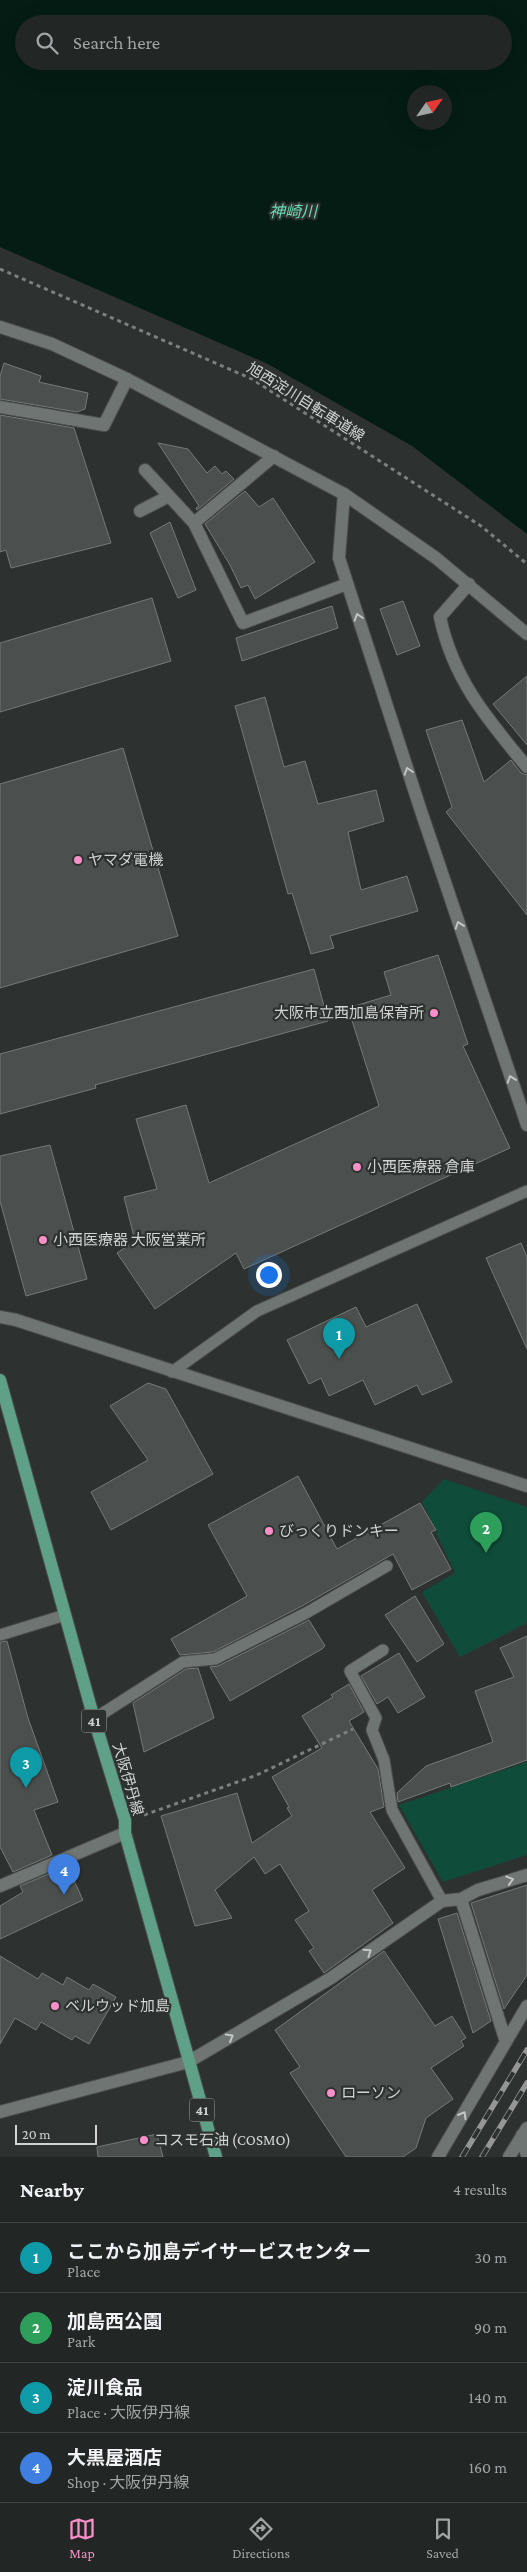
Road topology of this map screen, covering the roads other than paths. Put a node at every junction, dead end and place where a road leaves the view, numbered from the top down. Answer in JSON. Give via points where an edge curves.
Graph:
{"nodes":[{"id":1,"x":0,"y":327,"type":"edge"},
{"id":2,"x":128,"y":379,"type":"junction"},
{"id":3,"x":0,"y":408,"type":"edge"},
{"id":4,"x":274,"y":456,"type":"junction"},
{"id":5,"x":145,"y":470,"type":"dead end"},
{"id":6,"x":344,"y":494,"type":"junction"},
{"id":7,"x":169,"y":496,"type":"junction"},
{"id":8,"x":140,"y":512,"type":"dead end"},
{"id":9,"x":194,"y":523,"type":"junction"},
{"id":10,"x":347,"y":584,"type":"junction"},
{"id":11,"x":468,"y":584,"type":"junction"},
{"id":12,"x":527,"y":634,"type":"edge"},
{"id":13,"x":527,"y":767,"type":"edge"},
{"id":14,"x":527,"y":1126,"type":"edge"},
{"id":15,"x":527,"y":1191,"type":"edge"},
{"id":16,"x":0,"y":1317,"type":"edge"},
{"id":17,"x":172,"y":1372,"type":"junction"},
{"id":18,"x":0,"y":1380,"type":"edge"},
{"id":19,"x":4,"y":1408,"type":"edge"},
{"id":20,"x":527,"y":1486,"type":"edge"},
{"id":21,"x":387,"y":1566,"type":"dead end"},
{"id":22,"x":65,"y":1615,"type":"junction"},
{"id":23,"x":0,"y":1635,"type":"edge"},
{"id":24,"x":383,"y":1650,"type":"dead end"},
{"id":25,"x":94,"y":1720,"type":"junction"},
{"id":26,"x":125,"y":1827,"type":"junction"},
{"id":27,"x":527,"y":1875,"type":"edge"},
{"id":28,"x":0,"y":1886,"type":"edge"},
{"id":29,"x":461,"y":1899,"type":"junction"},
{"id":30,"x":442,"y":1901,"type":"junction"},
{"id":31,"x":527,"y":2006,"type":"edge"},
{"id":32,"x":506,"y":2042,"type":"junction"},
{"id":33,"x":188,"y":2062,"type":"junction"},
{"id":34,"x":0,"y":2112,"type":"edge"},
{"id":35,"x":525,"y":2131,"type":"edge"},
{"id":36,"x":527,"y":2156,"type":"edge"},
{"id":37,"x":216,"y":2157,"type":"edge"},
{"id":38,"x":438,"y":2157,"type":"edge"},
{"id":39,"x":509,"y":2157,"type":"edge"}],
"edges":[{"from":1,"to":2,"type":"street","via":[[52,344]]},
{"from":2,"to":3,"type":"street","via":[[104,425]]},
{"from":2,"to":4,"type":"street"},
{"from":4,"to":6,"type":"street"},
{"from":4,"to":9,"type":"street"},
{"from":5,"to":7,"type":"street"},
{"from":6,"to":10,"type":"street","via":[[339,558]]},
{"from":6,"to":11,"type":"street","via":[[392,525]]},
{"from":7,"to":8,"type":"street"},
{"from":7,"to":9,"type":"street"},
{"from":9,"to":10,"type":"street","via":[[243,623]]},
{"from":14,"to":10,"type":"street","one_way":true},
{"from":11,"to":12,"type":"street"},
{"from":11,"to":13,"type":"street","via":[[440,617],[446,646],[494,727]]},
{"from":15,"to":17,"type":"lane","via":[[257,1311]]},
{"from":16,"to":17,"type":"street"},
{"from":17,"to":20,"type":"street"},
{"from":18,"to":19,"type":"main road","name":"大阪伊丹線","number":"41"},
{"from":19,"to":22,"type":"main road","name":"大阪伊丹線","number":"41"},
{"from":21,"to":25,"type":"lane","via":[[306,1613],[215,1659],[183,1662]]},
{"from":22,"to":23,"type":"lane"},
{"from":22,"to":25,"type":"main road","name":"大阪伊丹線","number":"41"},
{"from":24,"to":30,"type":"lane","via":[[350,1670],[376,1718],[372,1730],[384,1760],[392,1810]]},
{"from":25,"to":26,"type":"main road","name":"大阪伊丹線","number":"41"},
{"from":26,"to":28,"type":"street"},
{"from":26,"to":33,"type":"main road","name":"大阪伊丹線","number":"41"},
{"from":29,"to":27,"type":"street","one_way":true,"via":[[478,1890]]},
{"from":29,"to":30,"type":"street"},
{"from":29,"to":32,"type":"street"},
{"from":33,"to":30,"type":"street","one_way":true,"via":[[331,1978]]},
{"from":31,"to":32,"type":"street"},
{"from":38,"to":32,"type":"street","one_way":true},
{"from":33,"to":34,"type":"street"},
{"from":33,"to":37,"type":"main road","name":"大阪伊丹線","number":"41"},
{"from":35,"to":36,"type":"street"},
{"from":35,"to":39,"type":"street"}]}
